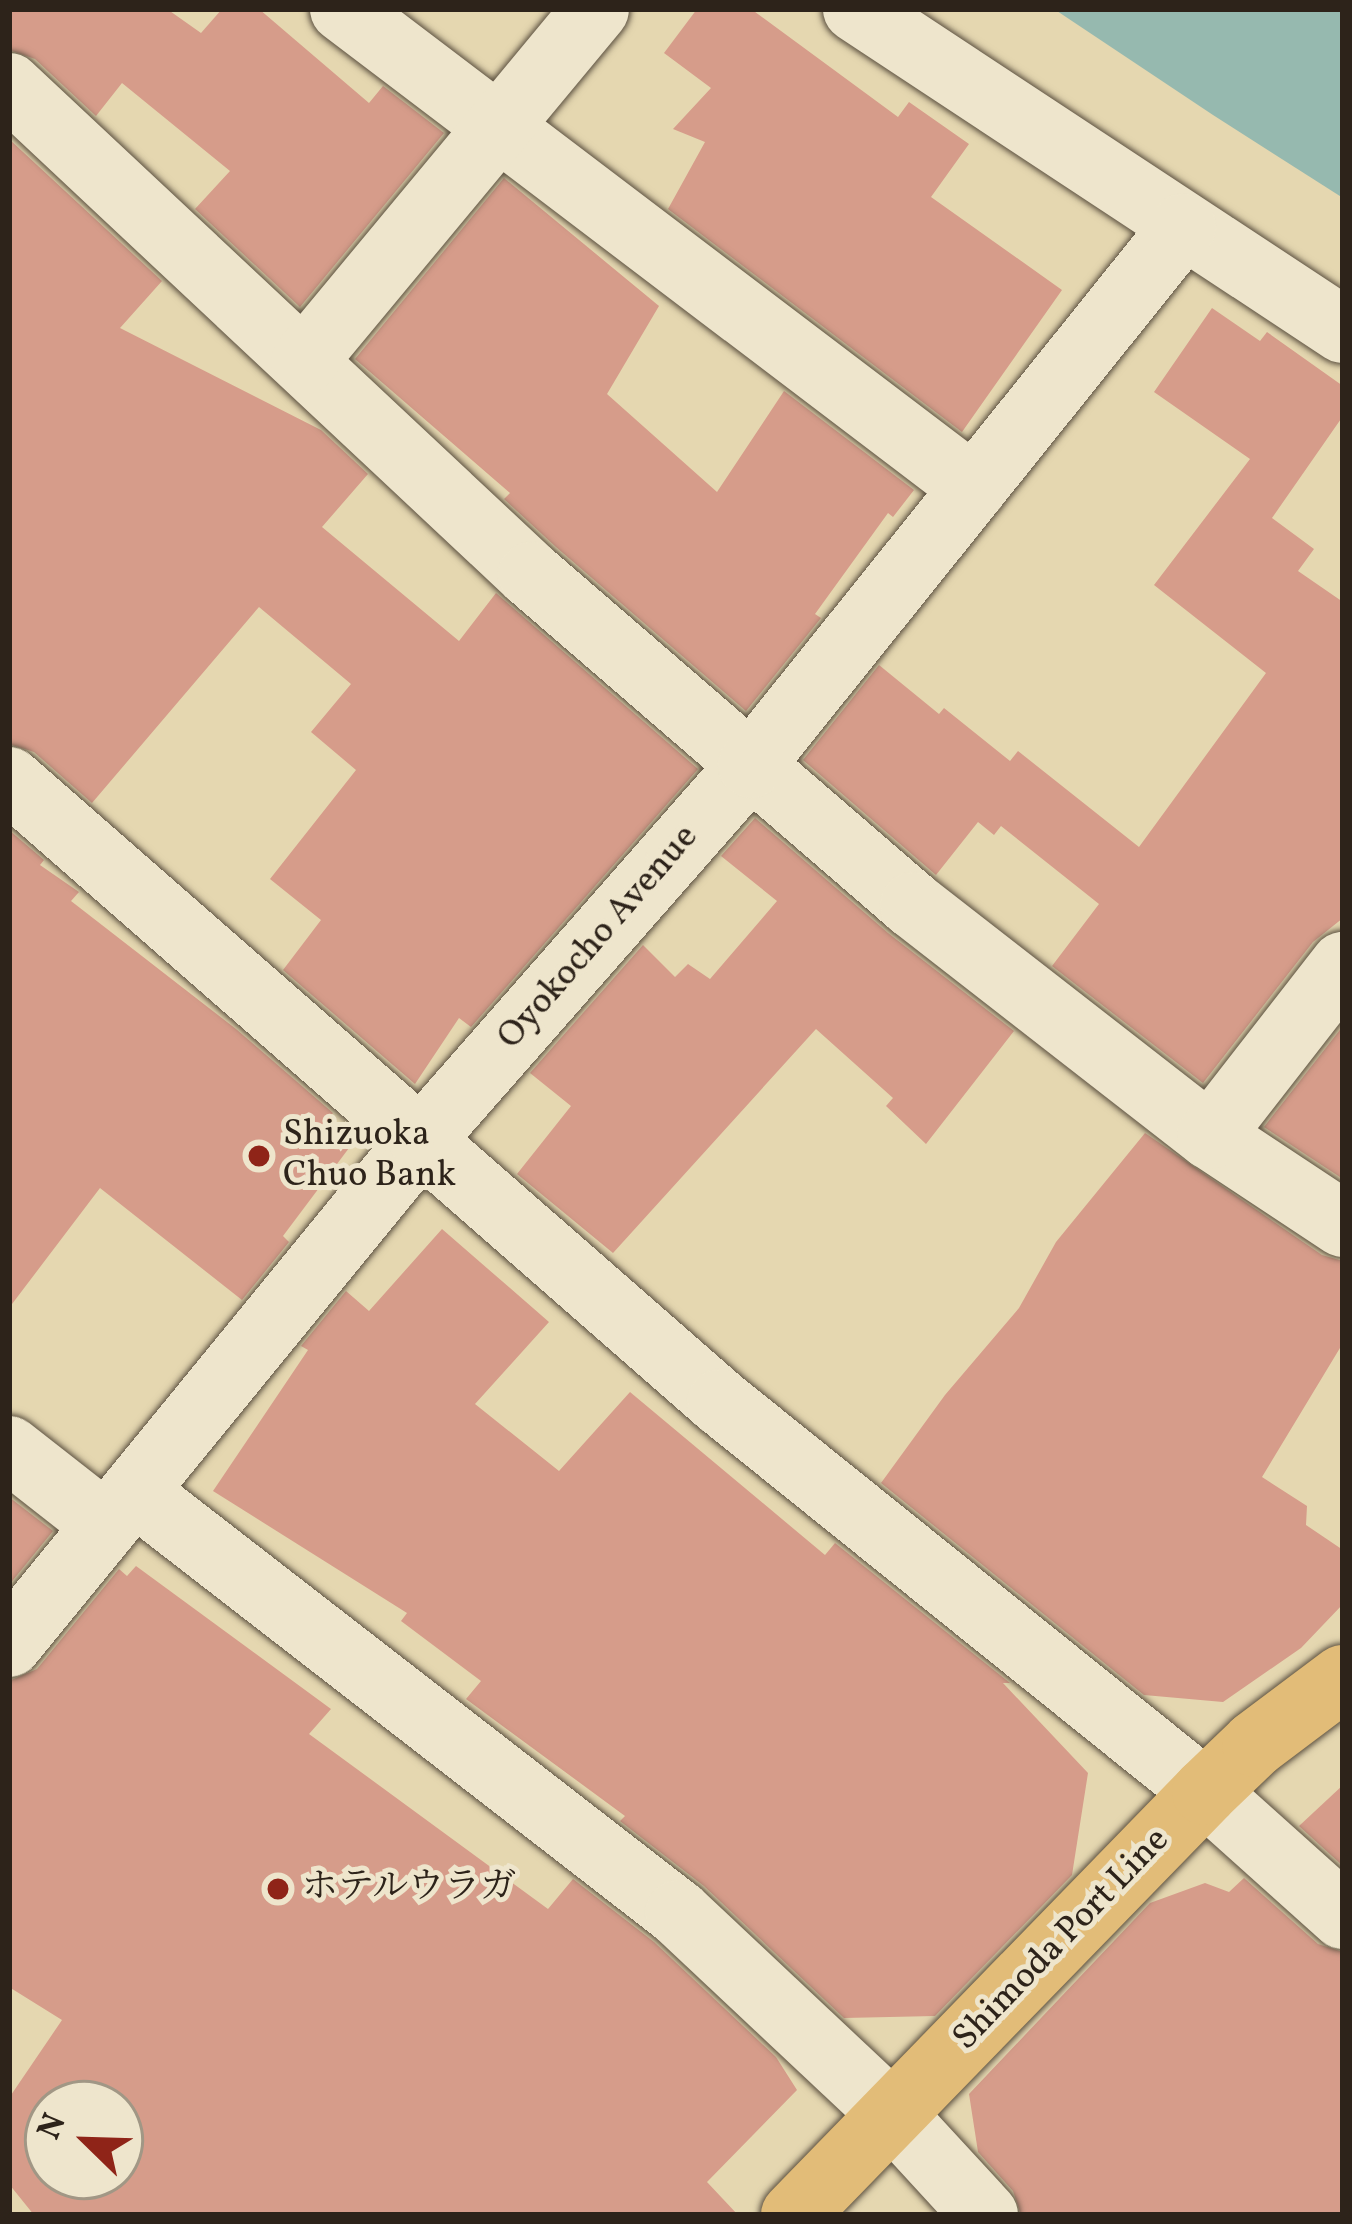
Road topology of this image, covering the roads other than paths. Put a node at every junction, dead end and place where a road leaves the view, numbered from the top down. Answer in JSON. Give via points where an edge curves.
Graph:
{"nodes":[{"id":1,"x":343,"y":9,"type":"edge"},
{"id":2,"x":596,"y":9,"type":"edge"},
{"id":3,"x":856,"y":9,"type":"edge"},
{"id":4,"x":9,"y":86,"type":"edge"},
{"id":5,"x":499,"y":126,"type":"junction"},
{"id":6,"x":1183,"y":227,"type":"junction"},
{"id":7,"x":1343,"y":330,"type":"edge"},
{"id":8,"x":304,"y":362,"type":"junction"},
{"id":9,"x":974,"y":488,"type":"junction"},
{"id":10,"x":751,"y":765,"type":"junction"},
{"id":11,"x":9,"y":780,"type":"edge"},
{"id":12,"x":1343,"y":964,"type":"edge"},
{"id":13,"x":1210,"y":1136,"type":"junction"},
{"id":14,"x":422,"y":1139,"type":"junction"},
{"id":15,"x":1343,"y":1224,"type":"edge"},
{"id":16,"x":9,"y":1449,"type":"edge"},
{"id":17,"x":121,"y":1509,"type":"junction"},
{"id":18,"x":9,"y":1644,"type":"edge"},
{"id":19,"x":1343,"y":1678,"type":"edge"},
{"id":20,"x":1205,"y":1792,"type":"junction"},
{"id":21,"x":1343,"y":1916,"type":"edge"},
{"id":22,"x":892,"y":2115,"type":"junction"},
{"id":23,"x":794,"y":2215,"type":"edge"},
{"id":24,"x":985,"y":2215,"type":"edge"}],
"edges":[{"from":1,"to":5,"type":"street"},
{"from":2,"to":5,"type":"street"},
{"from":3,"to":6,"type":"street"},
{"from":4,"to":8,"type":"street"},
{"from":5,"to":8,"type":"street"},
{"from":5,"to":9,"type":"street"},
{"from":6,"to":7,"type":"street"},
{"from":6,"to":9,"type":"street","name":"Oyokocho Avenue"},
{"from":8,"to":10,"type":"street","via":[[531,575]]},
{"from":9,"to":10,"type":"street","name":"Oyokocho Avenue"},
{"from":10,"to":13,"type":"street"},
{"from":10,"to":14,"type":"street","name":"Oyokocho Avenue"},
{"from":11,"to":14,"type":"street"},
{"from":12,"to":13,"type":"street"},
{"from":13,"to":15,"type":"street"},
{"from":14,"to":17,"type":"street","name":"Oyokocho Avenue"},
{"from":14,"to":20,"type":"street","via":[[720,1402]]},
{"from":16,"to":17,"type":"street"},
{"from":17,"to":18,"type":"street","name":"Oyokocho Avenue"},
{"from":17,"to":22,"type":"street","via":[[677,1913]]},
{"from":19,"to":20,"type":"main road","name":"Shimoda Port Line"},
{"from":20,"to":21,"type":"street"},
{"from":20,"to":22,"type":"main road","name":"Shimoda Port Line"},
{"from":22,"to":23,"type":"main road","name":"Shimoda Port Line"},
{"from":22,"to":24,"type":"street"}]}
